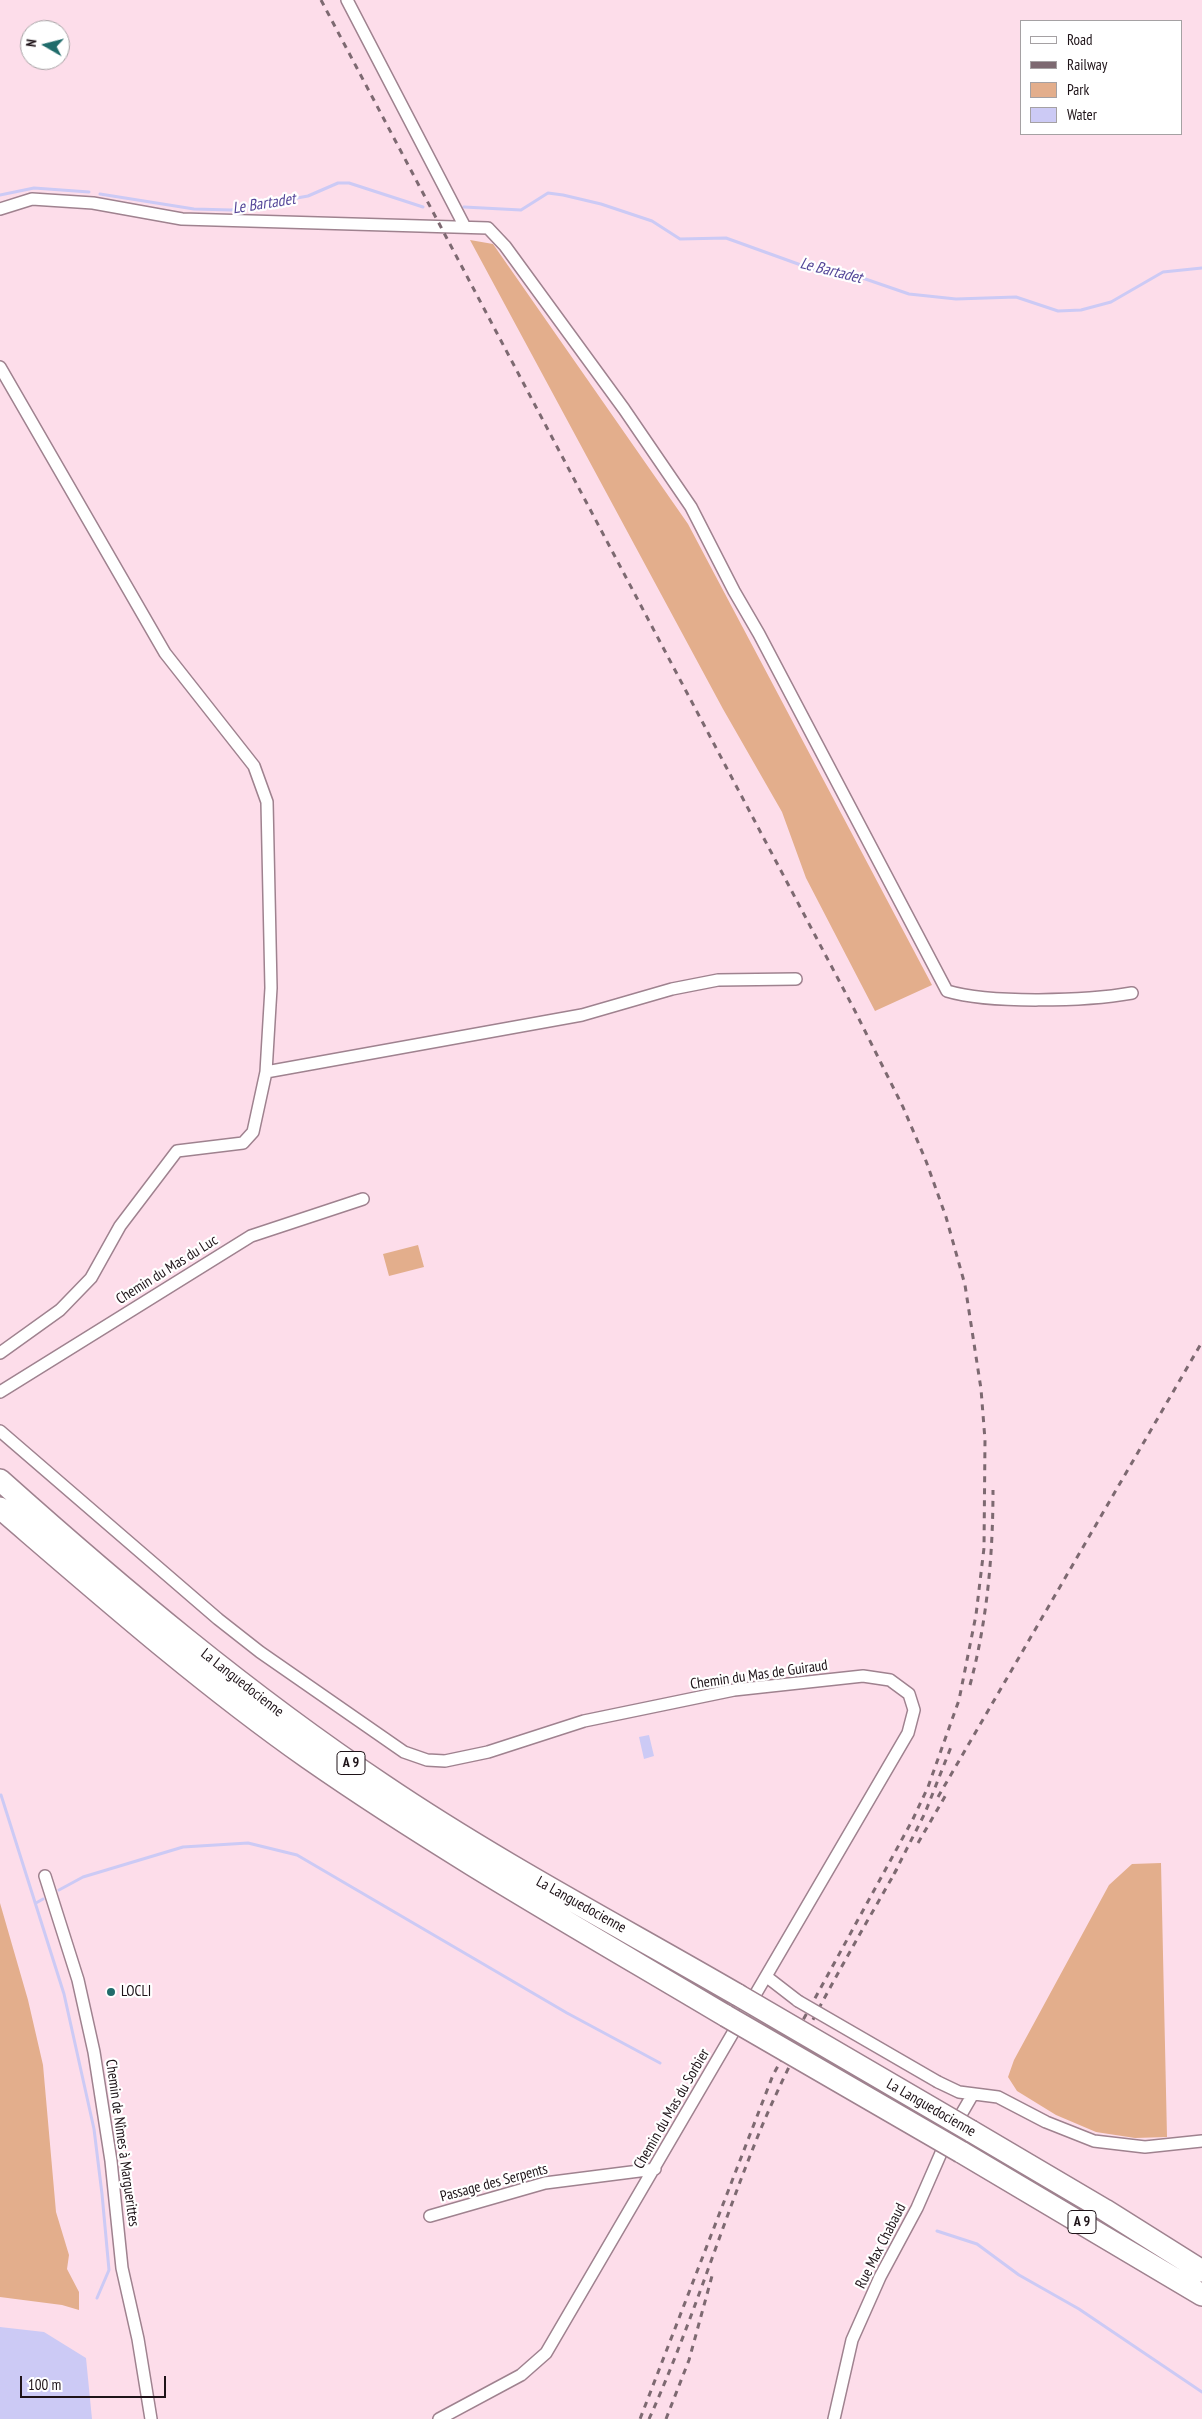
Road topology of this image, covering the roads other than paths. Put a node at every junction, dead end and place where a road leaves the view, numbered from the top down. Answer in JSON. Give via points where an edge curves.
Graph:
{"nodes":[{"id":1,"x":347,"y":0,"type":"edge"},
{"id":2,"x":0,"y":209,"type":"edge"},
{"id":3,"x":465,"y":227,"type":"junction"},
{"id":4,"x":0,"y":367,"type":"edge"},
{"id":5,"x":796,"y":979,"type":"dead end"},
{"id":6,"x":1132,"y":993,"type":"dead end"},
{"id":7,"x":266,"y":1072,"type":"junction"},
{"id":8,"x":362,"y":1199,"type":"dead end"},
{"id":9,"x":0,"y":1353,"type":"edge"},
{"id":10,"x":0,"y":1392,"type":"edge"},
{"id":11,"x":0,"y":1431,"type":"edge"},
{"id":12,"x":0,"y":1480,"type":"edge"},
{"id":13,"x":0,"y":1508,"type":"edge"},
{"id":14,"x":45,"y":1876,"type":"dead end"},
{"id":15,"x":767,"y":1977,"type":"junction"},
{"id":16,"x":974,"y":2094,"type":"junction"},
{"id":17,"x":1202,"y":2141,"type":"edge"},
{"id":18,"x":655,"y":2169,"type":"junction"},
{"id":19,"x":430,"y":2216,"type":"dead end"},
{"id":20,"x":1202,"y":2271,"type":"edge"},
{"id":21,"x":1202,"y":2295,"type":"edge"},
{"id":22,"x":151,"y":2419,"type":"edge"},
{"id":23,"x":439,"y":2419,"type":"edge"},
{"id":24,"x":834,"y":2419,"type":"edge"}],
"edges":[{"from":1,"to":3,"type":"street"},
{"from":2,"to":3,"type":"street","via":[[32,199],[93,204],[182,219]]},
{"from":3,"to":6,"type":"street","via":[[488,228],[505,246],[691,507],[947,991],[996,998]]},
{"from":4,"to":7,"type":"street","via":[[165,653],[254,766],[267,802],[271,988]]},
{"from":5,"to":7,"type":"street","via":[[718,980],[672,989],[582,1015]]},
{"from":7,"to":9,"type":"street","via":[[253,1132],[243,1143],[177,1151],[120,1226],[91,1278],[60,1310]]},
{"from":8,"to":10,"type":"street","name":"Chemin du Mas du Luc","via":[[251,1236]]},
{"from":11,"to":15,"type":"street","name":"Chemin du Mas de Guiraud","via":[[218,1619],[404,1752],[427,1760],[445,1761],[488,1752],[584,1721],[734,1690],[864,1676],[890,1680],[909,1694],[914,1710],[908,1732]]},
{"from":12,"to":20,"type":"highway","name":"La Languedocienne","number":"A 9","bridge":true,"via":[[170,1626],[324,1745],[492,1855],[1105,2210]]},
{"from":13,"to":21,"type":"highway","name":"La Languedocienne","number":"A 9","bridge":true,"via":[[196,1673],[309,1758],[481,1871]]},
{"from":14,"to":22,"type":"street","name":"Chemin de Nîmes à Marguerittes","via":[[78,1980],[94,2052],[111,2160],[122,2268]]},
{"from":15,"to":16,"type":"street","bridge":true,"via":[[798,2002],[938,2082],[959,2092]]},
{"from":15,"to":18,"type":"street","name":"Chemin du Mas du Sorbier"},
{"from":16,"to":17,"type":"street","via":[[998,2097],[1046,2122],[1094,2141],[1145,2147]]},
{"from":16,"to":24,"type":"street","name":"Rue Max Chabaud","via":[[948,2137],[852,2340]]},
{"from":18,"to":19,"type":"street","name":"Passage des Serpents","via":[[545,2183]]},
{"from":18,"to":23,"type":"street","name":"Chemin du Mas du Sorbier","via":[[546,2353],[521,2375]]}]}
